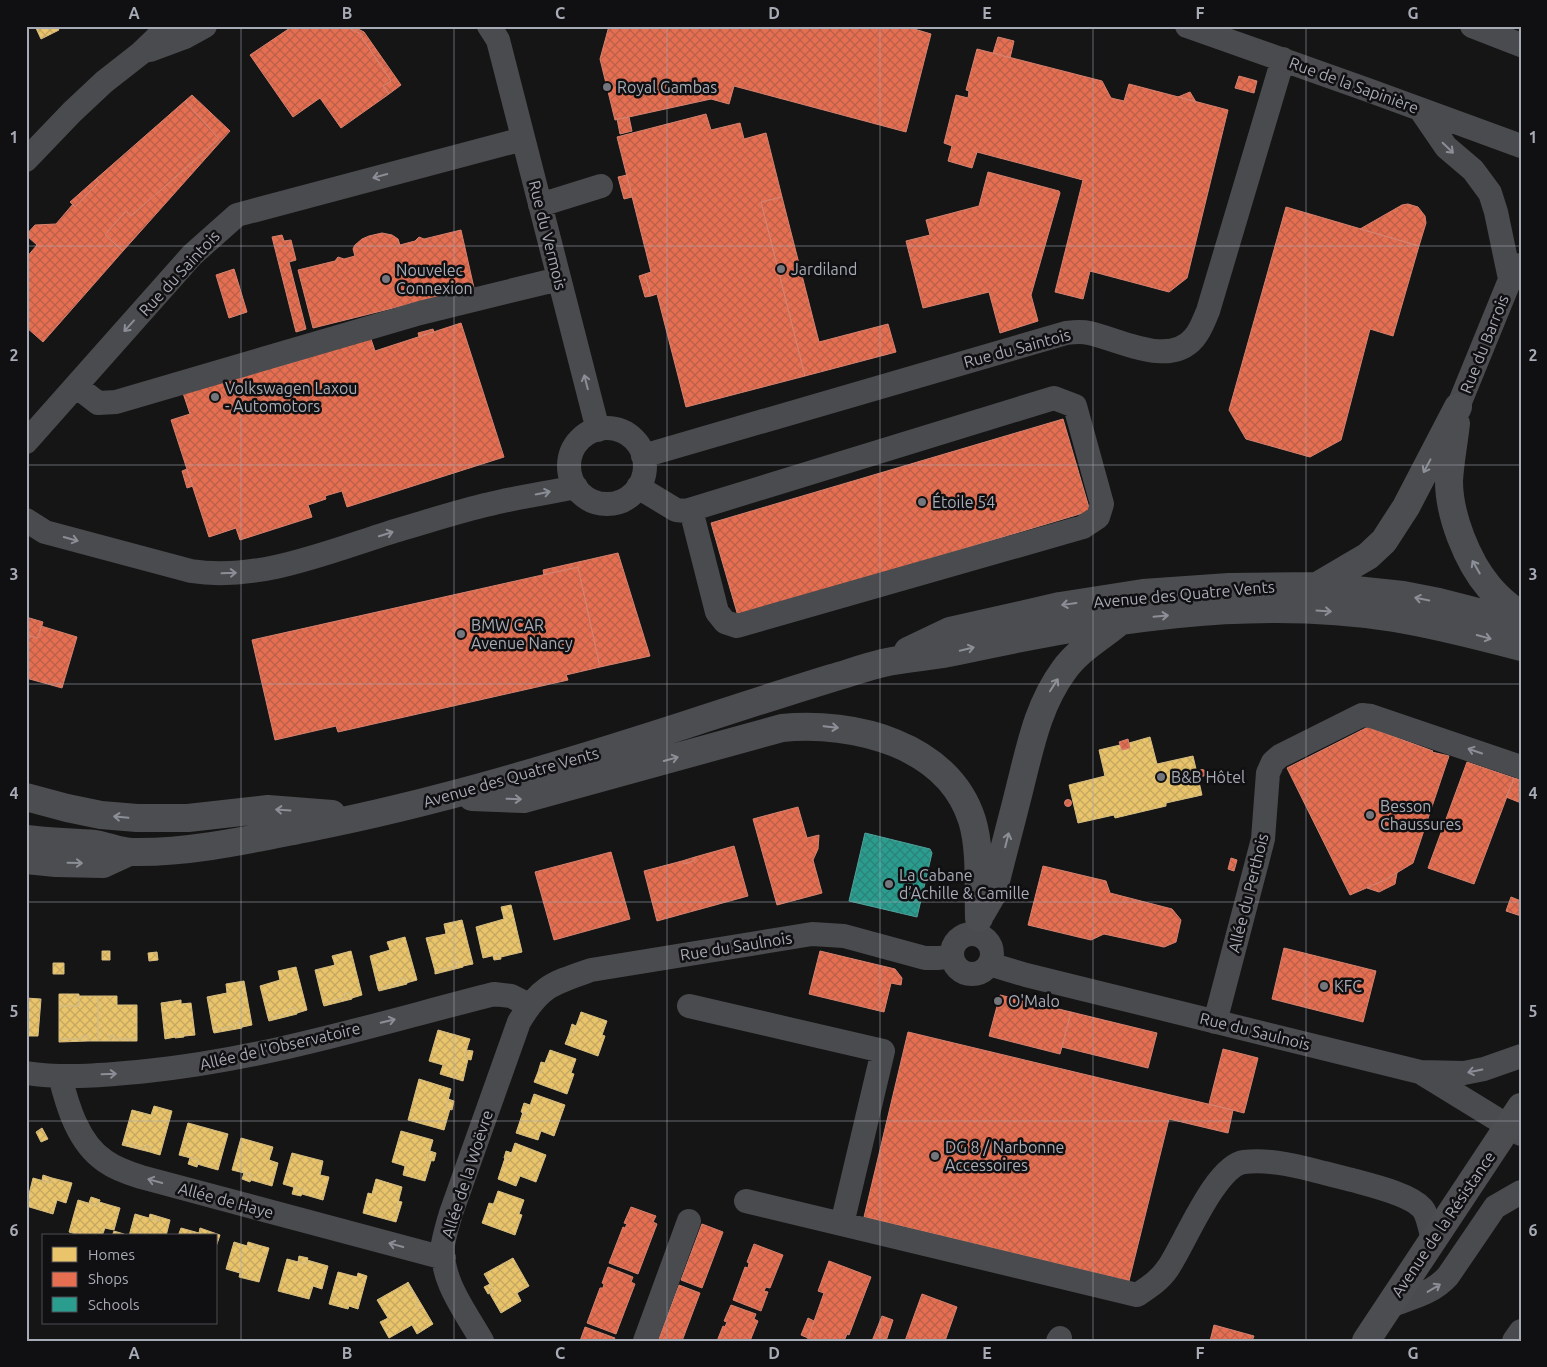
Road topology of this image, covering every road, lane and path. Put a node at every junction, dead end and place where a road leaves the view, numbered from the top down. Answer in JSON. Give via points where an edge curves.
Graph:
{"nodes":[{"id":1,"x":169,"y":26,"type":"edge"},
{"id":2,"x":205,"y":26,"type":"edge"},
{"id":3,"x":1186,"y":26,"type":"edge"},
{"id":4,"x":1472,"y":26,"type":"edge"},
{"id":5,"x":496,"y":31,"type":"edge"},
{"id":6,"x":1509,"y":36,"type":"edge"},
{"id":7,"x":141,"y":53,"type":"junction"},
{"id":8,"x":1283,"y":59,"type":"junction"},
{"id":9,"x":1420,"y":108,"type":"junction"},
{"id":10,"x":523,"y":139,"type":"junction"},
{"id":11,"x":1521,"y":146,"type":"edge"},
{"id":12,"x":26,"y":160,"type":"edge"},
{"id":13,"x":601,"y":186,"type":"dead end"},
{"id":14,"x":540,"y":205,"type":"junction"},
{"id":15,"x":1521,"y":253,"type":"edge"},
{"id":16,"x":559,"y":279,"type":"junction"},
{"id":17,"x":1511,"y":285,"type":"edge"},
{"id":18,"x":76,"y":386,"type":"junction"},
{"id":19,"x":1458,"y":407,"type":"junction"},
{"id":20,"x":598,"y":430,"type":"junction"},
{"id":21,"x":26,"y":442,"type":"edge"},
{"id":22,"x":643,"y":456,"type":"junction"},
{"id":23,"x":576,"y":487,"type":"junction"},
{"id":24,"x":638,"y":487,"type":"junction"},
{"id":25,"x":691,"y":510,"type":"junction"},
{"id":26,"x":26,"y":520,"type":"edge"},
{"id":27,"x":1317,"y":586,"type":"junction"},
{"id":28,"x":1521,"y":615,"type":"edge"},
{"id":29,"x":1123,"y":619,"type":"junction"},
{"id":30,"x":1521,"y":623,"type":"edge"},
{"id":31,"x":1521,"y":647,"type":"edge"},
{"id":32,"x":884,"y":662,"type":"junction"},
{"id":33,"x":1521,"y":767,"type":"edge"},
{"id":34,"x":448,"y":796,"type":"junction"},
{"id":35,"x":26,"y":797,"type":"edge"},
{"id":36,"x":366,"y":816,"type":"junction"},
{"id":37,"x":26,"y":839,"type":"edge"},
{"id":38,"x":129,"y":852,"type":"junction"},
{"id":39,"x":26,"y":860,"type":"edge"},
{"id":40,"x":976,"y":926,"type":"junction"},
{"id":41,"x":952,"y":956,"type":"junction"},
{"id":42,"x":989,"y":964,"type":"junction"},
{"id":43,"x":529,"y":1005,"type":"junction"},
{"id":44,"x":689,"y":1006,"type":"dead end"},
{"id":45,"x":1215,"y":1022,"type":"junction"},
{"id":46,"x":1521,"y":1056,"type":"edge"},
{"id":47,"x":1420,"y":1072,"type":"junction"},
{"id":48,"x":26,"y":1073,"type":"edge"},
{"id":49,"x":60,"y":1076,"type":"junction"},
{"id":50,"x":1517,"y":1123,"type":"edge"},
{"id":51,"x":1521,"y":1192,"type":"edge"},
{"id":52,"x":1460,"y":1200,"type":"junction"},
{"id":53,"x":746,"y":1201,"type":"dead end"},
{"id":54,"x":1423,"y":1208,"type":"junction"},
{"id":55,"x":688,"y":1221,"type":"dead end"},
{"id":56,"x":842,"y":1224,"type":"junction"},
{"id":57,"x":1433,"y":1240,"type":"junction"},
{"id":58,"x":444,"y":1258,"type":"junction"},
{"id":59,"x":1389,"y":1306,"type":"junction"},
{"id":60,"x":1521,"y":1331,"type":"edge"},
{"id":61,"x":482,"y":1341,"type":"edge"},
{"id":62,"x":645,"y":1341,"type":"edge"},
{"id":63,"x":1366,"y":1341,"type":"edge"},
{"id":64,"x":1514,"y":1341,"type":"edge"}],
"edges":[{"from":1,"to":7,"type":"street"},
{"from":2,"to":7,"type":"street"},
{"from":3,"to":8,"type":"street","name":"Rue de la Sapinière"},
{"from":4,"to":6,"type":"street"},
{"from":5,"to":10,"type":"street","name":"Rue du Vermois"},
{"from":7,"to":12,"type":"street","via":[[104,82]]},
{"from":8,"to":9,"type":"street","name":"Rue de la Sapinière"},
{"from":8,"to":22,"type":"street","name":"Rue du Saintois","via":[[1208,311],[1200,330],[1183,348],[1167,352],[1150,351],[1088,332],[1066,333]]},
{"from":9,"to":11,"type":"street","name":"Rue de la Sapinière"},
{"from":9,"to":17,"type":"street","one_way":true,"via":[[1446,147],[1473,170],[1490,193]]},
{"from":10,"to":14,"type":"street","name":"Rue du Vermois"},
{"from":10,"to":18,"type":"street","name":"Rue du Saintois","one_way":true,"via":[[238,216],[192,255]]},
{"from":13,"to":14,"type":"street"},
{"from":14,"to":16,"type":"street","name":"Rue du Vermois"},
{"from":15,"to":17,"type":"street","name":"Rue du Barrois"},
{"from":16,"to":18,"type":"street","via":[[420,313],[116,402],[98,403]]},
{"from":20,"to":16,"type":"street","name":"Rue du Vermois","one_way":true},
{"from":17,"to":19,"type":"street","name":"Rue du Barrois"},
{"from":18,"to":21,"type":"street","name":"Rue du Saintois"},
{"from":19,"to":27,"type":"main road","one_way":true,"via":[[1406,507],[1384,541],[1368,556]]},
{"from":28,"to":19,"type":"main road","one_way":true,"via":[[1489,588],[1477,571],[1459,532],[1449,481]]},
{"from":20,"to":22,"type":"street","via":[[608,428],[628,434]]},
{"from":20,"to":23,"type":"street","via":[[586,434],[572,453],[569,464]]},
{"from":22,"to":24,"type":"street","via":[[644,475]]},
{"from":23,"to":24,"type":"street","via":[[590,500],[609,504],[627,498]]},
{"from":26,"to":23,"type":"street","one_way":true,"via":[[45,532],[191,571],[204,574],[244,572],[272,568],[490,504]]},
{"from":24,"to":25,"type":"street","via":[[676,510]]},
{"from":25,"to":25,"type":"street","via":[[1054,398],[1075,406],[1102,504],[1098,517],[1083,527],[737,626],[726,622],[717,612]]},
{"from":30,"to":27,"type":"main road","name":"Avenue des Quatre Vents","one_way":true,"via":[[1412,597]]},
{"from":27,"to":32,"type":"main road","name":"Avenue des Quatre Vents","one_way":true,"via":[[1229,587],[1144,594],[1060,606],[950,631]]},
{"from":29,"to":31,"type":"main road","name":"Avenue des Quatre Vents","one_way":true,"via":[[1224,610],[1349,613],[1410,621]]},
{"from":32,"to":29,"type":"main road","name":"Avenue des Quatre Vents","one_way":true,"via":[[956,652]]},
{"from":40,"to":29,"type":"main road","one_way":true,"via":[[993,893],[1040,712],[1048,693],[1065,668]]},
{"from":32,"to":34,"type":"main road","name":"Avenue des Quatre Vents"},
{"from":33,"to":45,"type":"street","name":"Allée du Perthois","one_way":true,"via":[[1362,715],[1280,756],[1268,773],[1263,840]]},
{"from":34,"to":36,"type":"main road","name":"Avenue des Quatre Vents"},
{"from":34,"to":40,"type":"main road","one_way":true,"via":[[524,799],[782,728],[834,727],[855,732],[904,746],[919,754],[947,777],[962,798],[972,820],[976,840]]},
{"from":36,"to":35,"type":"main road","one_way":true,"via":[[268,809],[188,818],[137,818],[101,815]]},
{"from":36,"to":38,"type":"main road","name":"Avenue des Quatre Vents","via":[[199,848]]},
{"from":37,"to":38,"type":"main road","name":"Avenue des Quatre Vents","via":[[98,844]]},
{"from":39,"to":38,"type":"main road","name":"Avenue des Quatre Vents","one_way":true,"via":[[103,864]]},
{"from":40,"to":41,"type":"street","via":[[954,944]]},
{"from":40,"to":42,"type":"street","via":[[990,946]]},
{"from":41,"to":42,"type":"street","via":[[956,967],[966,974],[982,972]]},
{"from":41,"to":43,"type":"street","name":"Rue du Saulnois","via":[[925,958],[844,936],[812,934],[591,970],[556,982],[542,990]]},
{"from":42,"to":45,"type":"street","name":"Rue du Saulnois"},
{"from":49,"to":43,"type":"street","name":"Allée de l'Observatoire","one_way":true,"via":[[143,1072],[248,1056],[494,994],[511,996]]},
{"from":43,"to":58,"type":"street","name":"Allée de la Woëvre","via":[[519,1022],[451,1213],[443,1244]]},
{"from":44,"to":56,"type":"street","via":[[883,1051]]},
{"from":45,"to":47,"type":"street","name":"Rue du Saulnois"},
{"from":46,"to":47,"type":"street","one_way":true,"via":[[1464,1073]]},
{"from":47,"to":50,"type":"street","name":"Rue du Saulnois"},
{"from":48,"to":49,"type":"street","name":"Allée de l'Observatoire"},
{"from":58,"to":49,"type":"street","name":"Allée de Haye","one_way":true,"via":[[119,1170],[104,1161],[82,1134],[66,1101]]},
{"from":50,"to":52,"type":"main road","name":"Avenue de la Résistance"},
{"from":59,"to":51,"type":"street","one_way":true,"via":[[1440,1285],[1495,1207]]},
{"from":52,"to":54,"type":"street"},
{"from":52,"to":57,"type":"main road","name":"Avenue de la Résistance"},
{"from":53,"to":56,"type":"street"},
{"from":54,"to":56,"type":"street","via":[[1403,1195],[1365,1183],[1279,1162],[1242,1162],[1230,1169],[1207,1196],[1168,1268],[1155,1284],[1137,1295]]},
{"from":54,"to":57,"type":"street"},
{"from":55,"to":62,"type":"street"},
{"from":57,"to":59,"type":"main road","name":"Avenue de la Résistance"},
{"from":58,"to":61,"type":"street","name":"Allée de la Woëvre","via":[[451,1288]]},
{"from":59,"to":63,"type":"main road","name":"Avenue de la Résistance"},
{"from":60,"to":64,"type":"street"}]}
